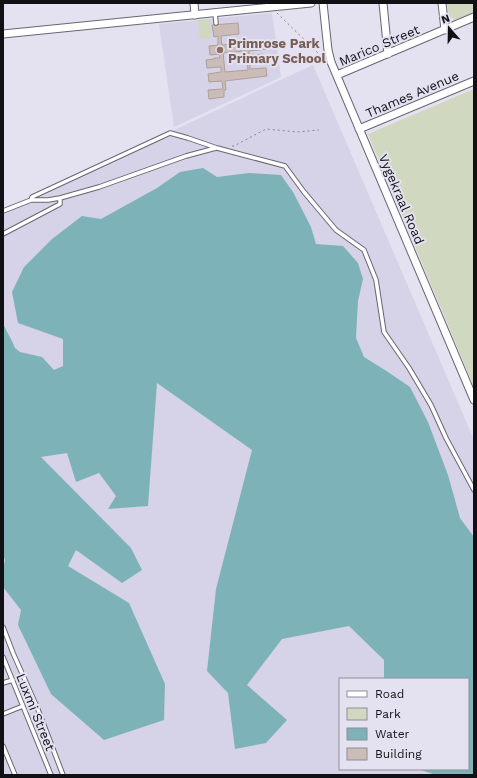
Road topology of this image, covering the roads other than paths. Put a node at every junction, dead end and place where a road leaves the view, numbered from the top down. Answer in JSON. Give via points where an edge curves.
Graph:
{"nodes":[{"id":1,"x":194,"y":3,"type":"edge"},
{"id":2,"x":310,"y":3,"type":"edge"},
{"id":3,"x":323,"y":3,"type":"edge"},
{"id":4,"x":383,"y":3,"type":"edge"},
{"id":5,"x":442,"y":3,"type":"edge"},
{"id":6,"x":215,"y":12,"type":"junction"},
{"id":7,"x":195,"y":15,"type":"junction"},
{"id":8,"x":474,"y":17,"type":"edge"},
{"id":9,"x":216,"y":23,"type":"dead end"},
{"id":10,"x":445,"y":30,"type":"junction"},
{"id":11,"x":3,"y":34,"type":"edge"},
{"id":12,"x":388,"y":54,"type":"junction"},
{"id":13,"x":337,"y":75,"type":"junction"},
{"id":14,"x":474,"y":81,"type":"edge"},
{"id":15,"x":359,"y":129,"type":"junction"},
{"id":16,"x":217,"y":148,"type":"junction"},
{"id":17,"x":60,"y":198,"type":"junction"},
{"id":18,"x":31,"y":200,"type":"junction"},
{"id":19,"x":3,"y":211,"type":"edge"},
{"id":20,"x":3,"y":234,"type":"edge"},
{"id":21,"x":474,"y":400,"type":"edge"},
{"id":22,"x":474,"y":490,"type":"edge"},
{"id":23,"x":3,"y":627,"type":"edge"},
{"id":24,"x":3,"y":657,"type":"edge"},
{"id":25,"x":13,"y":680,"type":"junction"},
{"id":26,"x":3,"y":683,"type":"edge"},
{"id":27,"x":23,"y":706,"type":"junction"},
{"id":28,"x":3,"y":714,"type":"edge"},
{"id":29,"x":3,"y":746,"type":"edge"},
{"id":30,"x":15,"y":775,"type":"edge"},
{"id":31,"x":51,"y":775,"type":"edge"},
{"id":32,"x":63,"y":775,"type":"edge"}],
"edges":[{"from":1,"to":7,"type":"street"},
{"from":2,"to":6,"type":"street"},
{"from":3,"to":13,"type":"street","name":"Vygekraal Road","via":[[329,55]]},
{"from":4,"to":12,"type":"street"},
{"from":5,"to":10,"type":"street"},
{"from":6,"to":7,"type":"street"},
{"from":6,"to":9,"type":"lane"},
{"from":7,"to":11,"type":"street"},
{"from":8,"to":10,"type":"street","name":"Marico Street"},
{"from":10,"to":12,"type":"street","name":"Marico Street"},
{"from":12,"to":13,"type":"street","name":"Marico Street"},
{"from":13,"to":15,"type":"street","name":"Vygekraal Road"},
{"from":14,"to":15,"type":"street","name":"Thames Avenue"},
{"from":15,"to":21,"type":"street","name":"Vygekraal Road"},
{"from":16,"to":17,"type":"lane","via":[[186,156],[99,188]]},
{"from":16,"to":18,"type":"lane","via":[[170,133],[38,194]]},
{"from":16,"to":22,"type":"lane","via":[[285,166],[336,230],[364,250],[376,280],[384,332],[431,405]]},
{"from":17,"to":18,"type":"lane"},
{"from":17,"to":20,"type":"lane","via":[[60,204]]},
{"from":18,"to":19,"type":"lane"},
{"from":23,"to":32,"type":"lane"},
{"from":24,"to":25,"type":"lane","name":"Luxmi Street"},
{"from":25,"to":26,"type":"lane"},
{"from":25,"to":27,"type":"lane","name":"Luxmi Street"},
{"from":27,"to":28,"type":"lane"},
{"from":27,"to":31,"type":"lane","name":"Luxmi Street"},
{"from":29,"to":30,"type":"lane"}]}
